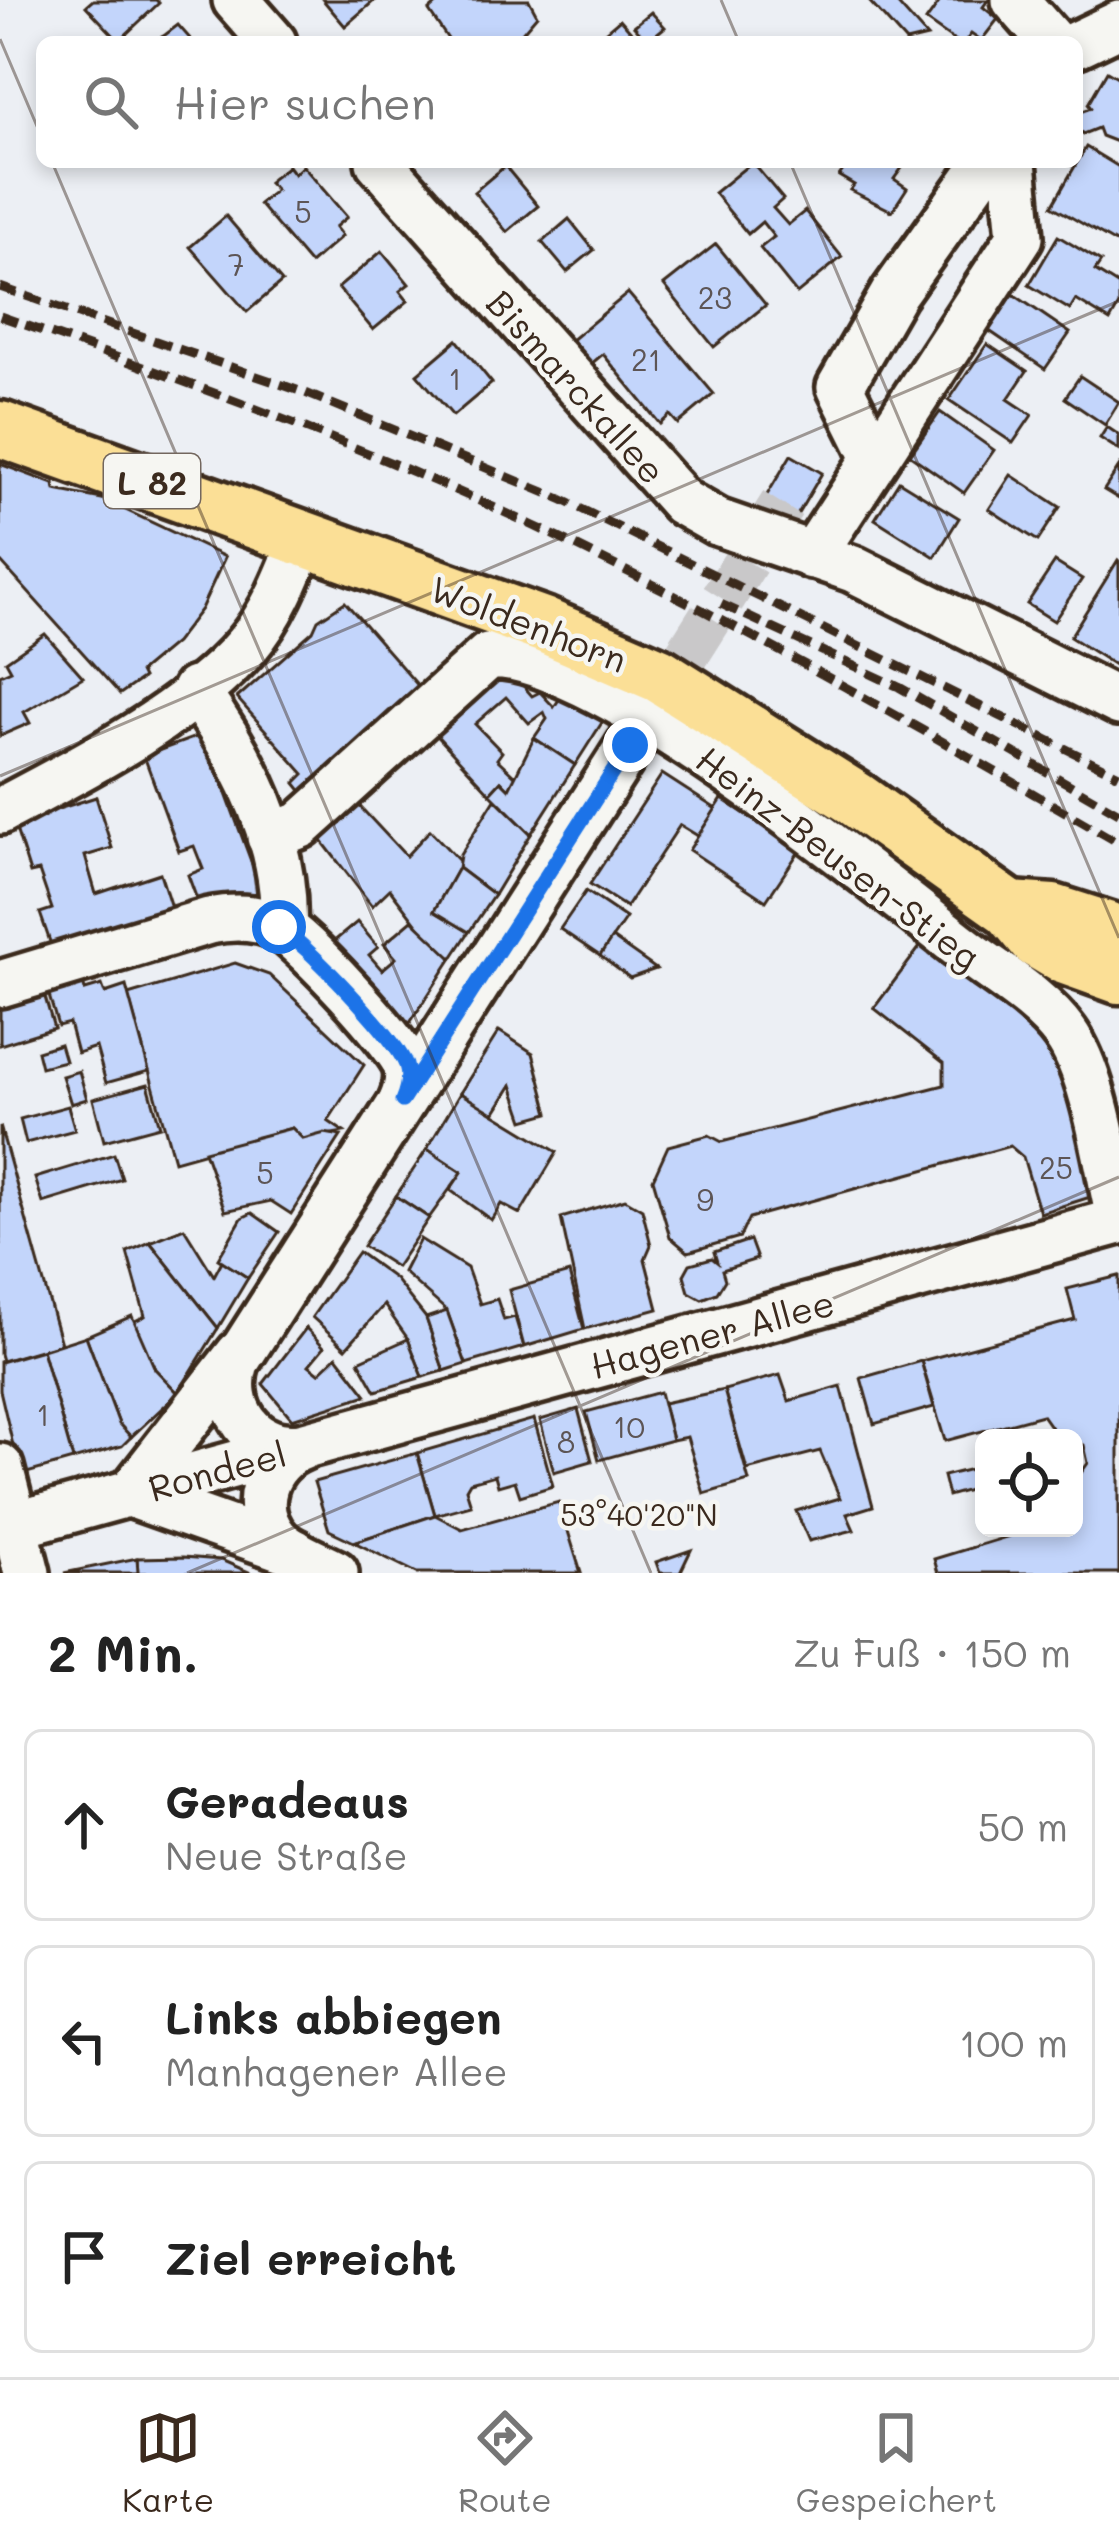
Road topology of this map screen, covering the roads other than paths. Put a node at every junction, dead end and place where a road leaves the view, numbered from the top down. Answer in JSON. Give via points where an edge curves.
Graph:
{"nodes":[{"id":1,"x":236,"y":0,"type":"edge"},
{"id":2,"x":1015,"y":0,"type":"edge"},
{"id":3,"x":1119,"y":24,"type":"edge"},
{"id":4,"x":268,"y":36,"type":"edge"},
{"id":5,"x":1047,"y":36,"type":"edge"},
{"id":6,"x":1083,"y":41,"type":"edge"},
{"id":7,"x":384,"y":168,"type":"edge"},
{"id":8,"x":983,"y":168,"type":"edge"},
{"id":9,"x":1014,"y":168,"type":"edge"},
{"id":10,"x":0,"y":429,"type":"edge"},
{"id":11,"x":875,"y":458,"type":"junction"},
{"id":12,"x":303,"y":538,"type":"junction"},
{"id":13,"x":812,"y":556,"type":"junction"},
{"id":14,"x":195,"y":690,"type":"junction"},
{"id":15,"x":1119,"y":702,"type":"edge"},
{"id":16,"x":639,"y":734,"type":"junction"},
{"id":17,"x":0,"y":811,"type":"edge"},
{"id":18,"x":270,"y":837,"type":"junction"},
{"id":19,"x":1010,"y":909,"type":"junction"},
{"id":20,"x":284,"y":930,"type":"junction"},
{"id":21,"x":1119,"y":933,"type":"edge"},
{"id":22,"x":1064,"y":956,"type":"junction"},
{"id":23,"x":1119,"y":976,"type":"edge"},
{"id":24,"x":0,"y":984,"type":"edge"},
{"id":25,"x":1119,"y":1015,"type":"edge"},
{"id":26,"x":402,"y":1101,"type":"junction"},
{"id":27,"x":1119,"y":1219,"type":"edge"},
{"id":28,"x":240,"y":1352,"type":"junction"},
{"id":29,"x":304,"y":1445,"type":"junction"},
{"id":30,"x":0,"y":1467,"type":"edge"},
{"id":31,"x":130,"y":1493,"type":"junction"},
{"id":32,"x":15,"y":1525,"type":"edge"},
{"id":33,"x":294,"y":1552,"type":"junction"},
{"id":34,"x":27,"y":1573,"type":"edge"},
{"id":35,"x":335,"y":1573,"type":"edge"}],
"edges":[{"from":1,"to":4,"type":"street"},
{"from":2,"to":5,"type":"street"},
{"from":3,"to":6,"type":"street"},
{"from":7,"to":13,"type":"street","name":"Bismarckallee","via":[[682,502]]},
{"from":8,"to":11,"type":"street","via":[[894,293],[840,387]]},
{"from":9,"to":11,"type":"street","via":[[1020,237]]},
{"from":10,"to":12,"type":"main road","name":"Woldenhorn","number":"L 82"},
{"from":11,"to":13,"type":"street"},
{"from":12,"to":14,"type":"street","via":[[266,619]]},
{"from":12,"to":19,"type":"main road","name":"Woldenhorn","number":"L 82","via":[[658,675],[854,798]]},
{"from":13,"to":15,"type":"street","name":"Bismarckallee"},
{"from":14,"to":17,"type":"street"},
{"from":14,"to":18,"type":"street","via":[[236,753]]},
{"from":16,"to":18,"type":"street","name":"Heinz-Beusen-Stieg","via":[[576,679],[488,656],[301,825]]},
{"from":16,"to":26,"type":"street","name":"Rondeel"},
{"from":16,"to":27,"type":"street","name":"Heinz-Beusen-Stieg","via":[[853,862],[1066,1033]]},
{"from":18,"to":20,"type":"street"},
{"from":19,"to":21,"type":"main road","name":"Woldenhorn","number":"L 82"},
{"from":19,"to":22,"type":"main road","name":"Woldenhorn","number":"L 82","via":[[1036,940]]},
{"from":20,"to":24,"type":"street","via":[[223,918]]},
{"from":20,"to":26,"type":"street","via":[[398,1052],[408,1078]]},
{"from":22,"to":23,"type":"main road","name":"Woldenhorn","number":"L 82"},
{"from":22,"to":25,"type":"main road","name":"Woldenhorn","number":"L 82"},
{"from":26,"to":28,"type":"street","name":"Rondeel"},
{"from":27,"to":29,"type":"street","name":"Hagener Allee"},
{"from":28,"to":29,"type":"street","via":[[230,1385],[243,1422],[274,1444]]},
{"from":28,"to":31,"type":"street","name":"Rondeel"},
{"from":29,"to":31,"type":"street","name":"Rondeel"},
{"from":29,"to":33,"type":"street","via":[[278,1462],[263,1495],[270,1530]]},
{"from":30,"to":32,"type":"street"},
{"from":31,"to":32,"type":"street","name":"Rondeel"},
{"from":31,"to":33,"type":"street","name":"Rondeel"},
{"from":32,"to":34,"type":"street"},
{"from":33,"to":35,"type":"street","name":"Rondeel"}]}
